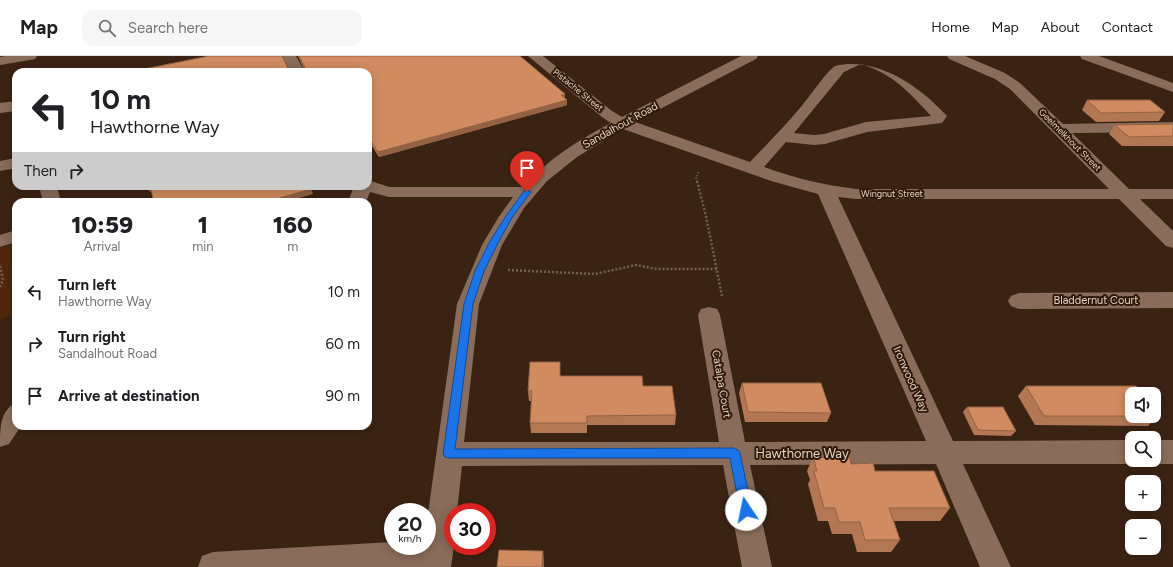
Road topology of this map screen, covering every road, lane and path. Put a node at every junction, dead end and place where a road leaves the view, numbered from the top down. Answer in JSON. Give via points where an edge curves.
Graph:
{"nodes":[{"id":1,"x":289,"y":56,"type":"edge"},
{"id":2,"x":535,"y":56,"type":"edge"},
{"id":3,"x":751,"y":56,"type":"edge"},
{"id":4,"x":954,"y":56,"type":"edge"},
{"id":5,"x":1087,"y":56,"type":"edge"},
{"id":6,"x":22,"y":57,"type":"edge"},
{"id":7,"x":0,"y":61,"type":"edge"},
{"id":8,"x":296,"y":68,"type":"edge"},
{"id":9,"x":1173,"y":88,"type":"edge"},
{"id":10,"x":12,"y":106,"type":"edge"},
{"id":11,"x":0,"y":108,"type":"edge"},
{"id":12,"x":622,"y":122,"type":"junction"},
{"id":13,"x":1173,"y":127,"type":"edge"},
{"id":14,"x":1058,"y":129,"type":"junction"},
{"id":15,"x":782,"y":137,"type":"junction"},
{"id":16,"x":713,"y":155,"type":"junction"},
{"id":17,"x":12,"y":164,"type":"edge"},
{"id":18,"x":0,"y":166,"type":"edge"},
{"id":19,"x":753,"y":169,"type":"junction"},
{"id":20,"x":372,"y":187,"type":"edge"},
{"id":21,"x":826,"y":191,"type":"junction"},
{"id":22,"x":527,"y":192,"type":"junction"},
{"id":23,"x":1124,"y":194,"type":"junction"},
{"id":24,"x":1173,"y":194,"type":"edge"},
{"id":25,"x":12,"y":237,"type":"edge"},
{"id":26,"x":0,"y":240,"type":"edge"},
{"id":27,"x":1173,"y":242,"type":"edge"},
{"id":28,"x":0,"y":266,"type":"edge"},
{"id":29,"x":717,"y":269,"type":"junction"},
{"id":30,"x":479,"y":271,"type":"junction"},
{"id":31,"x":0,"y":287,"type":"edge"},
{"id":32,"x":1019,"y":300,"type":"dead end"},
{"id":33,"x":1173,"y":300,"type":"edge"},
{"id":34,"x":716,"y":306,"type":"joint"},
{"id":35,"x":12,"y":419,"type":"edge"},
{"id":36,"x":0,"y":436,"type":"edge"},
{"id":37,"x":1125,"y":452,"type":"edge"},
{"id":38,"x":1161,"y":452,"type":"edge"},
{"id":39,"x":1173,"y":452,"type":"edge"},
{"id":40,"x":734,"y":453,"type":"junction"},
{"id":41,"x":944,"y":453,"type":"junction"},
{"id":42,"x":449,"y":454,"type":"junction"},
{"id":43,"x":437,"y":561,"type":"edge"},
{"id":44,"x":214,"y":567,"type":"edge"},
{"id":45,"x":757,"y":567,"type":"edge"},
{"id":46,"x":996,"y":567,"type":"edge"}],
"edges":[{"from":1,"to":8,"type":"street"},
{"from":2,"to":12,"type":"street","name":"Pistache Street","via":[[608,114]]},
{"from":3,"to":12,"type":"street","name":"Sandalhout Road"},
{"from":4,"to":14,"type":"street","name":"Geelmelkhout Street","via":[[1010,82]]},
{"from":5,"to":9,"type":"street"},
{"from":6,"to":7,"type":"street"},
{"from":10,"to":11,"type":"street"},
{"from":12,"to":16,"type":"street","name":"Wingnut Street"},
{"from":12,"to":22,"type":"street","name":"Sandalhout Road","via":[[580,147]]},
{"from":13,"to":14,"type":"street"},
{"from":14,"to":23,"type":"street","name":"Geelmelkhout Street"},
{"from":15,"to":15,"type":"street","via":[[825,139],[866,127],[937,120],[938,116],[907,82],[882,66],[862,60],[854,61],[839,69]]},
{"from":15,"to":19,"type":"street"},
{"from":16,"to":19,"type":"street","name":"Wingnut Street"},
{"from":16,"to":29,"type":"path","via":[[701,167],[696,178]]},
{"from":17,"to":18,"type":"street"},
{"from":19,"to":21,"type":"street","name":"Wingnut Street"},
{"from":20,"to":22,"type":"street","via":[[389,192]]},
{"from":21,"to":23,"type":"street","name":"Wingnut Street","via":[[856,194]]},
{"from":21,"to":41,"type":"street","name":"Ironwood Way"},
{"from":22,"to":30,"type":"street","name":"Sandalhout Road","via":[[498,235]]},
{"from":23,"to":24,"type":"street","name":"Wingnut Street"},
{"from":23,"to":27,"type":"street","name":"Geelmelkhout Street"},
{"from":25,"to":26,"type":"street"},
{"from":28,"to":31,"type":"path","via":[[3,280]]},
{"from":29,"to":30,"type":"path","via":[[657,269],[636,264],[595,274]]},
{"from":29,"to":34,"type":"path"},
{"from":30,"to":42,"type":"street","name":"Sandalhout Road","via":[[468,304]]},
{"from":32,"to":33,"type":"street","name":"Bladdernut Court"},
{"from":34,"to":40,"type":"street","name":"Catalpa Court"},
{"from":35,"to":36,"type":"street"},
{"from":37,"to":41,"type":"street","name":"Hawthorne Way"},
{"from":38,"to":39,"type":"street"},
{"from":40,"to":41,"type":"street","name":"Hawthorne Way"},
{"from":40,"to":42,"type":"street","name":"Hawthorne Way"},
{"from":40,"to":45,"type":"street","name":"Catalpa Court"},
{"from":41,"to":46,"type":"street","name":"Ironwood Way"},
{"from":42,"to":43,"type":"street","name":"Sandalhout Road"},
{"from":43,"to":44,"type":"street"}]}
